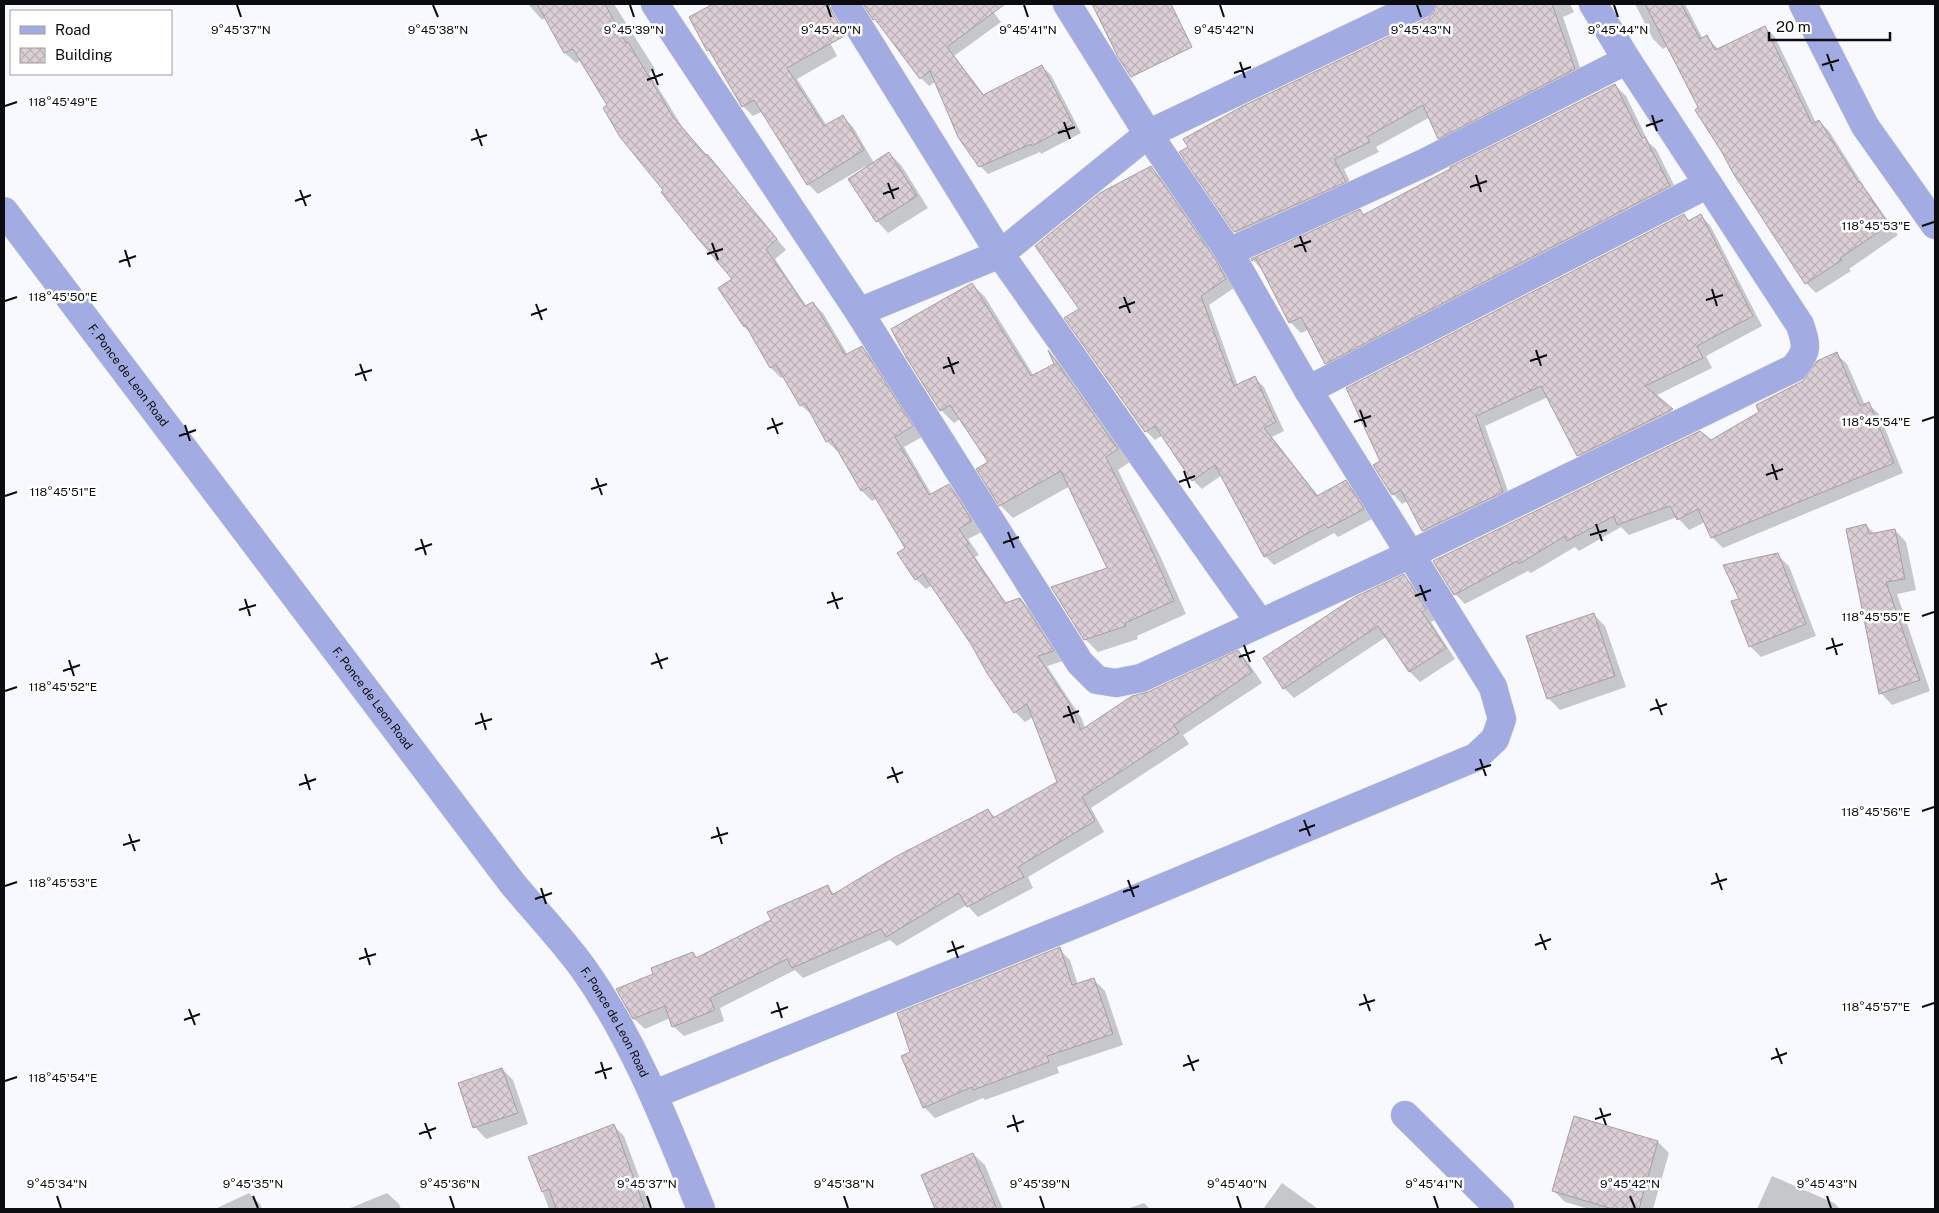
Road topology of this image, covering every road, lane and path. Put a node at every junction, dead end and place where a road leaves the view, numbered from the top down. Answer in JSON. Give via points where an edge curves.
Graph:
{"nodes":[{"id":1,"x":655,"y":4,"type":"edge"},
{"id":2,"x":844,"y":4,"type":"edge"},
{"id":3,"x":1067,"y":4,"type":"edge"},
{"id":4,"x":1593,"y":4,"type":"edge"},
{"id":5,"x":1803,"y":4,"type":"edge"},
{"id":6,"x":1411,"y":6,"type":"edge"},
{"id":7,"x":1628,"y":60,"type":"junction"},
{"id":8,"x":1148,"y":134,"type":"junction"},
{"id":9,"x":1708,"y":184,"type":"junction"},
{"id":10,"x":4,"y":211,"type":"edge"},
{"id":11,"x":1935,"y":225,"type":"edge"},
{"id":12,"x":1229,"y":252,"type":"junction"},
{"id":13,"x":1000,"y":254,"type":"junction"},
{"id":14,"x":859,"y":312,"type":"junction"},
{"id":15,"x":1308,"y":390,"type":"junction"},
{"id":16,"x":1411,"y":554,"type":"junction"},
{"id":17,"x":1260,"y":623,"type":"junction"},
{"id":18,"x":654,"y":1094,"type":"junction"},
{"id":19,"x":1405,"y":1116,"type":"dead end"},
{"id":20,"x":701,"y":1209,"type":"edge"},
{"id":21,"x":1500,"y":1209,"type":"edge"}],
"edges":[{"from":1,"to":14,"type":"street"},
{"from":2,"to":13,"type":"street"},
{"from":3,"to":8,"type":"street"},
{"from":4,"to":7,"type":"street"},
{"from":5,"to":11,"type":"street","via":[[1865,126]]},
{"from":6,"to":8,"type":"street"},
{"from":7,"to":9,"type":"street"},
{"from":7,"to":12,"type":"street","via":[[1424,163]]},
{"from":8,"to":12,"type":"street"},
{"from":8,"to":13,"type":"street"},
{"from":9,"to":15,"type":"street"},
{"from":9,"to":16,"type":"street","via":[[1800,326],[1806,342],[1804,356],[1794,368]]},
{"from":10,"to":18,"type":"street","name":"F. Ponce de Leon Road","via":[[512,883],[582,968],[619,1026]]},
{"from":12,"to":15,"type":"street"},
{"from":13,"to":14,"type":"street"},
{"from":13,"to":17,"type":"street"},
{"from":14,"to":17,"type":"street","via":[[1080,663],[1097,680],[1116,683],[1141,678]]},
{"from":15,"to":16,"type":"street"},
{"from":16,"to":17,"type":"street"},
{"from":16,"to":18,"type":"street","via":[[1493,687],[1502,719],[1495,739],[1476,757],[1090,918]]},
{"from":18,"to":20,"type":"street","name":"F. Ponce de Leon Road"},
{"from":19,"to":21,"type":"street"}]}
